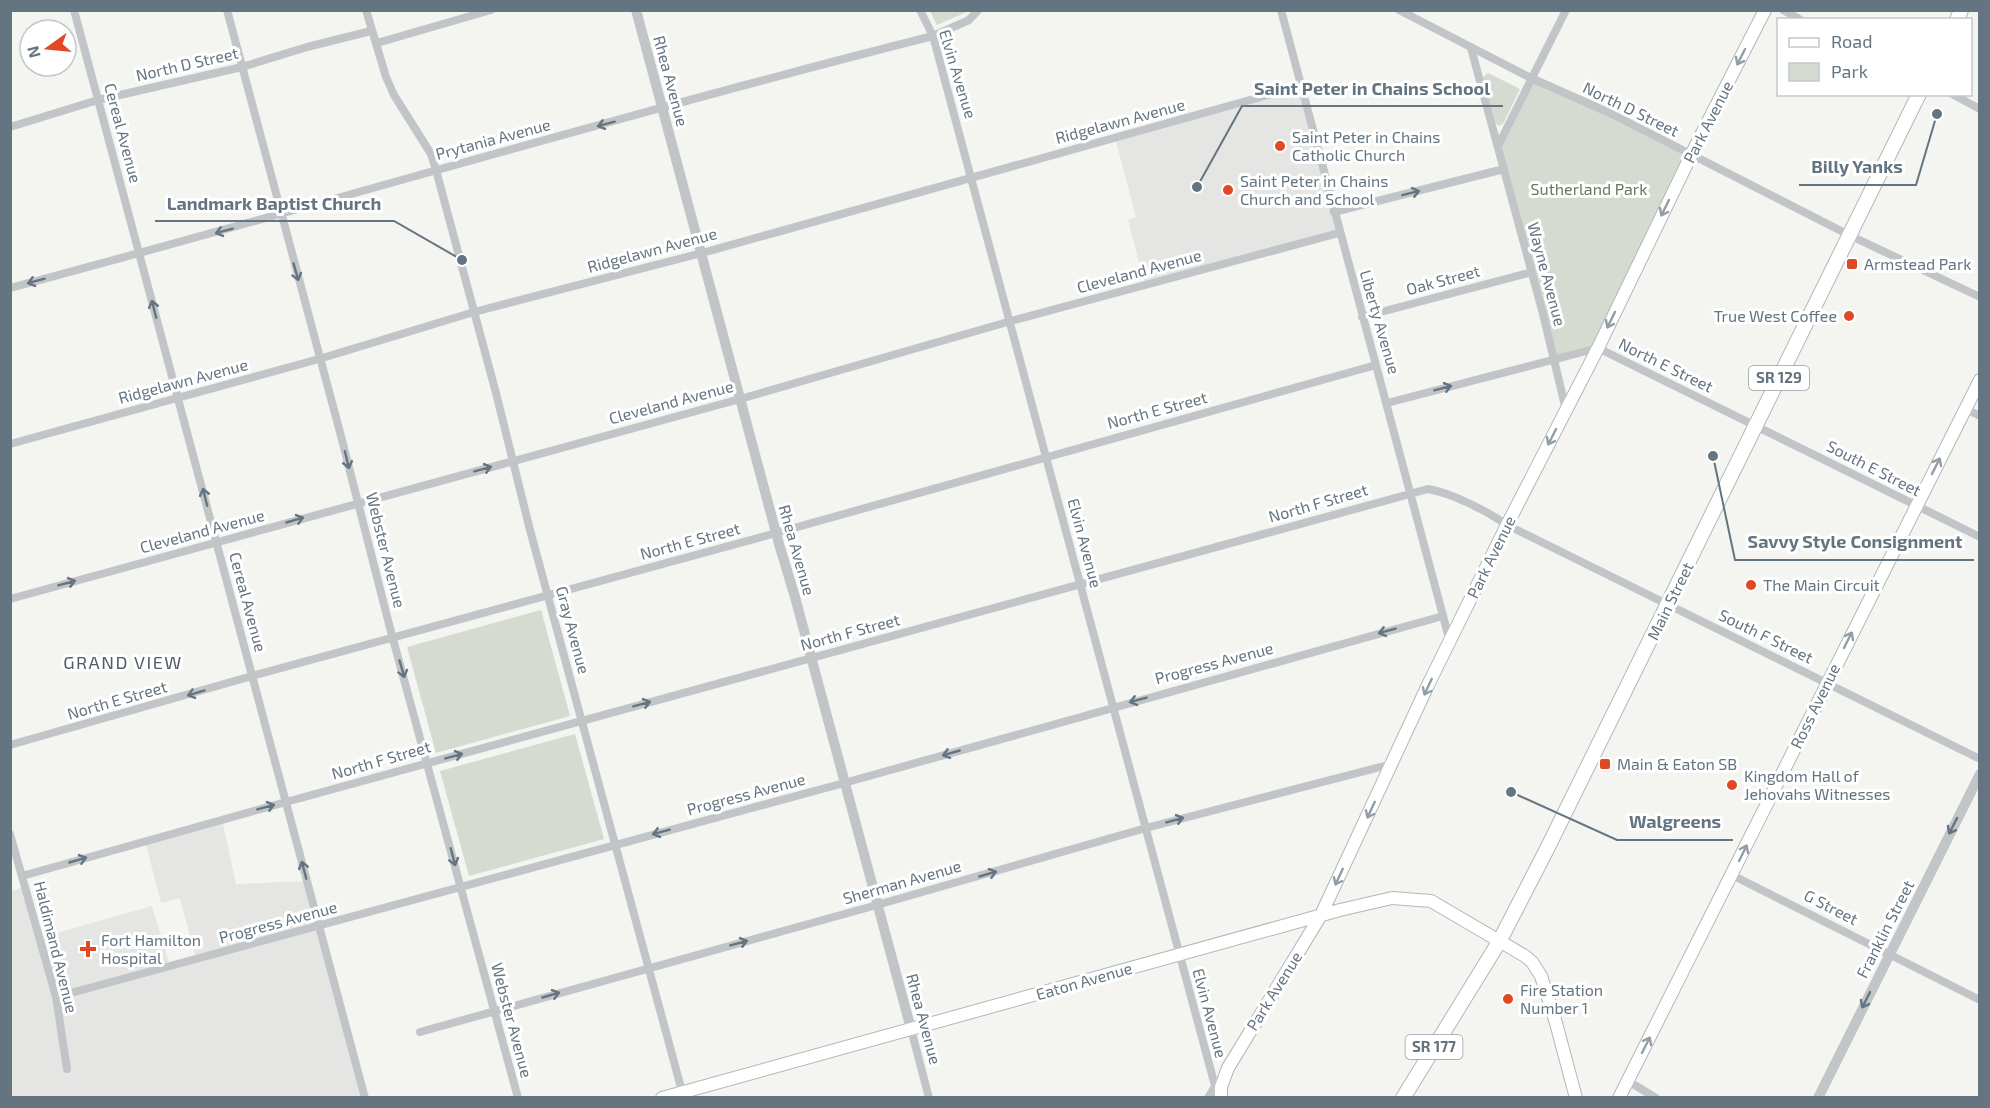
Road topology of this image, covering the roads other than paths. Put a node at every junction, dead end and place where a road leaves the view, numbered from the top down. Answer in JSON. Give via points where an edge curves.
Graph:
{"nodes":[{"id":1,"x":74,"y":10,"type":"edge"},
{"id":2,"x":227,"y":10,"type":"edge"},
{"id":3,"x":366,"y":10,"type":"edge"},
{"id":4,"x":491,"y":10,"type":"edge"},
{"id":5,"x":636,"y":10,"type":"edge"},
{"id":6,"x":920,"y":10,"type":"edge"},
{"id":7,"x":978,"y":10,"type":"edge"},
{"id":8,"x":1281,"y":10,"type":"edge"},
{"id":9,"x":1399,"y":10,"type":"edge"},
{"id":10,"x":1566,"y":10,"type":"edge"},
{"id":11,"x":1765,"y":10,"type":"edge"},
{"id":12,"x":1783,"y":10,"type":"edge"},
{"id":13,"x":1797,"y":18,"type":"edge"},
{"id":14,"x":371,"y":30,"type":"junction"},
{"id":15,"x":933,"y":36,"type":"junction"},
{"id":16,"x":377,"y":44,"type":"junction"},
{"id":17,"x":1471,"y":48,"type":"junction"},
{"id":18,"x":242,"y":67,"type":"junction"},
{"id":19,"x":1532,"y":78,"type":"junction"},
{"id":20,"x":1300,"y":86,"type":"junction"},
{"id":21,"x":1917,"y":96,"type":"edge"},
{"id":22,"x":1956,"y":96,"type":"edge"},
{"id":23,"x":98,"y":100,"type":"junction"},
{"id":24,"x":662,"y":108,"type":"junction"},
{"id":25,"x":1980,"y":108,"type":"edge"},
{"id":26,"x":10,"y":127,"type":"edge"},
{"id":27,"x":1498,"y":146,"type":"junction"},
{"id":28,"x":1691,"y":155,"type":"junction"},
{"id":29,"x":1504,"y":169,"type":"junction"},
{"id":30,"x":436,"y":170,"type":"junction"},
{"id":31,"x":971,"y":178,"type":"junction"},
{"id":32,"x":1334,"y":212,"type":"junction"},
{"id":33,"x":281,"y":215,"type":"junction"},
{"id":34,"x":1339,"y":233,"type":"junction"},
{"id":35,"x":1849,"y":235,"type":"junction"},
{"id":36,"x":140,"y":253,"type":"junction"},
{"id":37,"x":702,"y":253,"type":"junction"},
{"id":38,"x":1532,"y":272,"type":"junction"},
{"id":39,"x":10,"y":288,"type":"edge"},
{"id":40,"x":1980,"y":297,"type":"edge"},
{"id":41,"x":474,"y":312,"type":"junction"},
{"id":42,"x":1362,"y":317,"type":"junction"},
{"id":43,"x":1011,"y":321,"type":"junction"},
{"id":44,"x":1598,"y":348,"type":"junction"},
{"id":45,"x":319,"y":359,"type":"junction"},
{"id":46,"x":1554,"y":359,"type":"junction"},
{"id":47,"x":1376,"y":365,"type":"junction"},
{"id":48,"x":1980,"y":380,"type":"edge"},
{"id":49,"x":179,"y":398,"type":"junction"},
{"id":50,"x":740,"y":399,"type":"junction"},
{"id":51,"x":1387,"y":403,"type":"junction"},
{"id":52,"x":1966,"y":409,"type":"junction"},
{"id":53,"x":1566,"y":410,"type":"junction"},
{"id":54,"x":1980,"y":416,"type":"edge"},
{"id":55,"x":1756,"y":426,"type":"junction"},
{"id":56,"x":10,"y":444,"type":"edge"},
{"id":57,"x":1047,"y":456,"type":"junction"},
{"id":58,"x":513,"y":461,"type":"junction"},
{"id":59,"x":1410,"y":492,"type":"junction"},
{"id":60,"x":358,"y":503,"type":"junction"},
{"id":61,"x":1916,"y":506,"type":"junction"},
{"id":62,"x":1507,"y":525,"type":"junction"},
{"id":63,"x":776,"y":533,"type":"junction"},
{"id":64,"x":1980,"y":537,"type":"edge"},
{"id":65,"x":216,"y":543,"type":"junction"},
{"id":66,"x":1081,"y":585,"type":"junction"},
{"id":67,"x":548,"y":595,"type":"junction"},
{"id":68,"x":10,"y":599,"type":"edge"},
{"id":69,"x":1668,"y":604,"type":"junction"},
{"id":70,"x":1443,"y":616,"type":"junction"},
{"id":71,"x":393,"y":639,"type":"junction"},
{"id":72,"x":1450,"y":642,"type":"junction"},
{"id":73,"x":811,"y":658,"type":"junction"},
{"id":74,"x":252,"y":676,"type":"junction"},
{"id":75,"x":1827,"y":683,"type":"junction"},
{"id":76,"x":1113,"y":707,"type":"junction"},
{"id":77,"x":582,"y":721,"type":"junction"},
{"id":78,"x":10,"y":745,"type":"edge"},
{"id":79,"x":1980,"y":759,"type":"edge"},
{"id":80,"x":428,"y":763,"type":"junction"},
{"id":81,"x":1393,"y":764,"type":"junction"},
{"id":82,"x":1980,"y":774,"type":"edge"},
{"id":83,"x":844,"y":783,"type":"junction"},
{"id":84,"x":286,"y":802,"type":"junction"},
{"id":85,"x":1146,"y":828,"type":"junction"},
{"id":86,"x":10,"y":834,"type":"edge"},
{"id":87,"x":615,"y":845,"type":"junction"},
{"id":88,"x":1732,"y":875,"type":"junction"},
{"id":89,"x":22,"y":876,"type":"junction"},
{"id":90,"x":461,"y":887,"type":"junction"},
{"id":91,"x":877,"y":905,"type":"junction"},
{"id":92,"x":1321,"y":915,"type":"junction"},
{"id":93,"x":319,"y":927,"type":"junction"},
{"id":94,"x":1499,"y":942,"type":"junction"},
{"id":95,"x":1890,"y":953,"type":"junction"},
{"id":96,"x":1179,"y":955,"type":"junction"},
{"id":97,"x":648,"y":969,"type":"junction"},
{"id":98,"x":56,"y":997,"type":"junction"},
{"id":99,"x":1980,"y":1000,"type":"edge"},
{"id":100,"x":495,"y":1011,"type":"junction"},
{"id":101,"x":911,"y":1029,"type":"junction"},
{"id":102,"x":420,"y":1032,"type":"dead end"},
{"id":103,"x":1228,"y":1068,"type":"junction"},
{"id":104,"x":67,"y":1069,"type":"dead end"},
{"id":105,"x":1628,"y":1081,"type":"junction"},
{"id":106,"x":1215,"y":1086,"type":"junction"},
{"id":107,"x":683,"y":1095,"type":"edge"},
{"id":108,"x":365,"y":1098,"type":"edge"},
{"id":109,"x":518,"y":1098,"type":"edge"},
{"id":110,"x":662,"y":1098,"type":"edge"},
{"id":111,"x":929,"y":1098,"type":"edge"},
{"id":112,"x":1208,"y":1098,"type":"edge"},
{"id":113,"x":1221,"y":1098,"type":"edge"},
{"id":114,"x":1403,"y":1098,"type":"edge"},
{"id":115,"x":1576,"y":1098,"type":"edge"},
{"id":116,"x":1619,"y":1098,"type":"edge"},
{"id":117,"x":1656,"y":1098,"type":"edge"},
{"id":118,"x":1818,"y":1098,"type":"edge"}],
"edges":[{"from":1,"to":23,"type":"street","name":"Cereal Avenue"},
{"from":2,"to":18,"type":"street","name":"Webster Avenue"},
{"from":3,"to":14,"type":"street","name":"Gray Avenue"},
{"from":4,"to":16,"type":"street"},
{"from":5,"to":24,"type":"street","name":"Rhea Avenue"},
{"from":6,"to":15,"type":"street","name":"Elvin Avenue"},
{"from":7,"to":15,"type":"street","name":"Prytania Avenue","via":[[969,20]]},
{"from":8,"to":20,"type":"street","name":"Liberty Avenue"},
{"from":9,"to":17,"type":"street","name":"North D Street"},
{"from":10,"to":19,"type":"street"},
{"from":11,"to":28,"type":"main road","name":"Park Avenue","one_way":true},
{"from":12,"to":13,"type":"street"},
{"from":14,"to":16,"type":"street","name":"Gray Avenue"},
{"from":14,"to":18,"type":"street","name":"North D Street"},
{"from":15,"to":24,"type":"street","name":"Prytania Avenue"},
{"from":15,"to":31,"type":"street","name":"Elvin Avenue"},
{"from":16,"to":30,"type":"street","name":"Gray Avenue","via":[[394,95]]},
{"from":17,"to":19,"type":"street","name":"North D Street"},
{"from":17,"to":27,"type":"street","name":"Wayne Avenue"},
{"from":18,"to":23,"type":"street","name":"North D Street"},
{"from":18,"to":33,"type":"street","name":"Webster Avenue"},
{"from":19,"to":27,"type":"street"},
{"from":19,"to":28,"type":"street","name":"North D Street"},
{"from":20,"to":31,"type":"street","name":"Ridgelawn Avenue"},
{"from":20,"to":32,"type":"street","name":"Liberty Avenue"},
{"from":21,"to":35,"type":"main road","name":"Main Street","number":"SR 129"},
{"from":22,"to":25,"type":"street"},
{"from":23,"to":26,"type":"street","name":"North D Street"},
{"from":23,"to":36,"type":"street","name":"Cereal Avenue"},
{"from":24,"to":30,"type":"street","name":"Prytania Avenue","one_way":true},
{"from":24,"to":37,"type":"street","name":"Rhea Avenue"},
{"from":27,"to":29,"type":"street","name":"Wayne Avenue"},
{"from":28,"to":35,"type":"street","name":"North D Street"},
{"from":28,"to":44,"type":"main road","name":"Park Avenue","one_way":true},
{"from":32,"to":29,"type":"street","one_way":true},
{"from":29,"to":38,"type":"street","name":"Wayne Avenue"},
{"from":30,"to":33,"type":"street","name":"Prytania Avenue"},
{"from":30,"to":41,"type":"street","name":"Gray Avenue"},
{"from":31,"to":37,"type":"street","name":"Ridgelawn Avenue"},
{"from":31,"to":43,"type":"street","name":"Elvin Avenue"},
{"from":32,"to":34,"type":"street","name":"Liberty Avenue"},
{"from":33,"to":36,"type":"street","name":"Prytania Avenue","one_way":true},
{"from":33,"to":45,"type":"street","name":"Webster Avenue","one_way":true},
{"from":34,"to":42,"type":"street","name":"Liberty Avenue"},
{"from":34,"to":43,"type":"street","name":"Cleveland Avenue"},
{"from":35,"to":40,"type":"street","name":"North D Street"},
{"from":35,"to":55,"type":"main road","name":"Main Street","number":"SR 129"},
{"from":36,"to":39,"type":"street","name":"Prytania Avenue","one_way":true},
{"from":49,"to":36,"type":"street","name":"Cereal Avenue","one_way":true},
{"from":37,"to":41,"type":"street","name":"Ridgelawn Avenue"},
{"from":37,"to":50,"type":"street","name":"Rhea Avenue"},
{"from":38,"to":42,"type":"street","name":"Oak Street"},
{"from":38,"to":46,"type":"street","name":"Wayne Avenue"},
{"from":41,"to":45,"type":"street","name":"Ridgelawn Avenue"},
{"from":41,"to":58,"type":"street","name":"Gray Avenue"},
{"from":42,"to":47,"type":"street","name":"Liberty Avenue"},
{"from":43,"to":50,"type":"street","name":"Cleveland Avenue"},
{"from":43,"to":57,"type":"street","name":"Elvin Avenue"},
{"from":44,"to":46,"type":"street","name":"North E Street"},
{"from":44,"to":53,"type":"main road","name":"Park Avenue"},
{"from":44,"to":55,"type":"street","name":"North E Street"},
{"from":45,"to":49,"type":"street","name":"Ridgelawn Avenue"},
{"from":45,"to":60,"type":"street","name":"Webster Avenue","one_way":true},
{"from":51,"to":46,"type":"street","name":"North E Street","one_way":true},
{"from":46,"to":53,"type":"street","name":"Wayne Avenue"},
{"from":47,"to":51,"type":"street","name":"Liberty Avenue"},
{"from":47,"to":57,"type":"street","name":"North E Street"},
{"from":48,"to":52,"type":"main road","name":"Ross Avenue"},
{"from":49,"to":56,"type":"street","name":"Ridgelawn Avenue"},
{"from":65,"to":49,"type":"street","name":"Cereal Avenue","one_way":true},
{"from":50,"to":58,"type":"street","name":"Cleveland Avenue"},
{"from":50,"to":63,"type":"street","name":"Rhea Avenue"},
{"from":51,"to":59,"type":"street","name":"Liberty Avenue"},
{"from":52,"to":54,"type":"street"},
{"from":61,"to":52,"type":"main road","name":"Ross Avenue","one_way":true},
{"from":53,"to":62,"type":"main road","name":"Park Avenue","one_way":true},
{"from":55,"to":61,"type":"street","name":"South E Street"},
{"from":55,"to":69,"type":"main road","name":"Main Street","number":"SR 129"},
{"from":57,"to":63,"type":"street","name":"North E Street"},
{"from":57,"to":66,"type":"street","name":"Elvin Avenue"},
{"from":60,"to":58,"type":"street","name":"Cleveland Avenue","one_way":true},
{"from":58,"to":67,"type":"street","name":"Gray Avenue"},
{"from":59,"to":62,"type":"street","name":"North F Street","via":[[1439,491]]},
{"from":59,"to":66,"type":"street","name":"North F Street"},
{"from":59,"to":70,"type":"street","name":"Liberty Avenue"},
{"from":65,"to":60,"type":"street","name":"Cleveland Avenue","one_way":true},
{"from":60,"to":71,"type":"street","name":"Webster Avenue"},
{"from":61,"to":64,"type":"street","name":"South E Street"},
{"from":75,"to":61,"type":"main road","name":"Ross Avenue","one_way":true},
{"from":62,"to":69,"type":"street","name":"North F Street"},
{"from":62,"to":72,"type":"main road","name":"Park Avenue"},
{"from":63,"to":67,"type":"street","name":"North E Street"},
{"from":63,"to":73,"type":"street","name":"Rhea Avenue"},
{"from":68,"to":65,"type":"street","name":"Cleveland Avenue","one_way":true},
{"from":65,"to":74,"type":"street","name":"Cereal Avenue"},
{"from":66,"to":73,"type":"street","name":"North F Street"},
{"from":66,"to":76,"type":"street","name":"Elvin Avenue"},
{"from":67,"to":71,"type":"street","name":"North E Street"},
{"from":67,"to":77,"type":"street","name":"Gray Avenue"},
{"from":69,"to":75,"type":"street","name":"South F Street"},
{"from":69,"to":94,"type":"main road","name":"Main Street","number":"SR 129"},
{"from":70,"to":72,"type":"street","name":"Liberty Avenue"},
{"from":70,"to":76,"type":"street","name":"Progress Avenue","one_way":true},
{"from":71,"to":74,"type":"street","name":"North E Street"},
{"from":71,"to":80,"type":"street","name":"Webster Avenue","one_way":true},
{"from":72,"to":81,"type":"main road","name":"Park Avenue","one_way":true},
{"from":77,"to":73,"type":"street","name":"North F Street","one_way":true},
{"from":73,"to":83,"type":"street","name":"Rhea Avenue"},
{"from":74,"to":78,"type":"street","name":"North E Street","one_way":true},
{"from":74,"to":84,"type":"street","name":"Cereal Avenue"},
{"from":75,"to":79,"type":"street","name":"South F Street"},
{"from":88,"to":75,"type":"main road","name":"Ross Avenue","one_way":true},
{"from":76,"to":83,"type":"street","name":"Progress Avenue","one_way":true},
{"from":76,"to":85,"type":"street","name":"Elvin Avenue"},
{"from":80,"to":77,"type":"street","name":"North F Street","one_way":true},
{"from":77,"to":87,"type":"street","name":"Gray Avenue"},
{"from":80,"to":84,"type":"street","name":"North F Street"},
{"from":80,"to":90,"type":"street","name":"Webster Avenue","one_way":true},
{"from":85,"to":81,"type":"street","name":"Sherman Avenue","one_way":true},
{"from":81,"to":92,"type":"main road","name":"Park Avenue","one_way":true},
{"from":82,"to":95,"type":"street","name":"Franklin Street","one_way":true},
{"from":83,"to":87,"type":"street","name":"Progress Avenue","one_way":true},
{"from":83,"to":91,"type":"street","name":"Rhea Avenue"},
{"from":89,"to":84,"type":"street","name":"North F Street","one_way":true},
{"from":93,"to":84,"type":"street","name":"Cereal Avenue","one_way":true},
{"from":91,"to":85,"type":"street","name":"Sherman Avenue","one_way":true},
{"from":85,"to":96,"type":"street","name":"Elvin Avenue"},
{"from":86,"to":89,"type":"street","name":"Haldimand Avenue"},
{"from":87,"to":90,"type":"street","name":"Progress Avenue"},
{"from":87,"to":97,"type":"street","name":"Gray Avenue"},
{"from":88,"to":95,"type":"street","name":"G Street"},
{"from":105,"to":88,"type":"main road","name":"Ross Avenue","one_way":true},
{"from":89,"to":98,"type":"street","name":"Haldimand Avenue"},
{"from":90,"to":93,"type":"street","name":"Progress Avenue"},
{"from":90,"to":100,"type":"street","name":"Webster Avenue"},
{"from":97,"to":91,"type":"street","name":"Sherman Avenue","one_way":true},
{"from":91,"to":101,"type":"street","name":"Rhea Avenue"},
{"from":92,"to":94,"type":"main road","name":"Eaton Avenue","via":[[1378,899],[1431,901]]},
{"from":92,"to":96,"type":"main road","name":"Eaton Avenue"},
{"from":92,"to":103,"type":"main road","name":"Park Avenue"},
{"from":93,"to":98,"type":"street","name":"Progress Avenue"},
{"from":93,"to":108,"type":"street","name":"Cereal Avenue"},
{"from":94,"to":114,"type":"main road","name":"Main Street","number":"SR 177"},
{"from":94,"to":115,"type":"main road","name":"Eaton Avenue","via":[[1525,956],[1541,976]]},
{"from":95,"to":99,"type":"street","name":"G Street"},
{"from":95,"to":118,"type":"street","name":"Franklin Street","one_way":true},
{"from":96,"to":101,"type":"main road","name":"Eaton Avenue"},
{"from":96,"to":106,"type":"street","name":"Elvin Avenue"},
{"from":100,"to":97,"type":"street","name":"Sherman Avenue","one_way":true},
{"from":97,"to":107,"type":"street","name":"Gray Avenue"},
{"from":98,"to":104,"type":"street","name":"Haldimand Avenue"},
{"from":100,"to":102,"type":"street","name":"Sherman Avenue"},
{"from":100,"to":109,"type":"street","name":"Webster Avenue"},
{"from":101,"to":107,"type":"main road","name":"Eaton Avenue"},
{"from":101,"to":111,"type":"street","name":"Rhea Avenue"},
{"from":103,"to":106,"type":"street","name":"Park Avenue"},
{"from":103,"to":113,"type":"main road"},
{"from":105,"to":116,"type":"main road","name":"Ross Avenue"},
{"from":105,"to":117,"type":"street"},
{"from":106,"to":112,"type":"street","name":"Park Avenue"},
{"from":107,"to":110,"type":"main road","name":"Eaton Avenue"}]}
